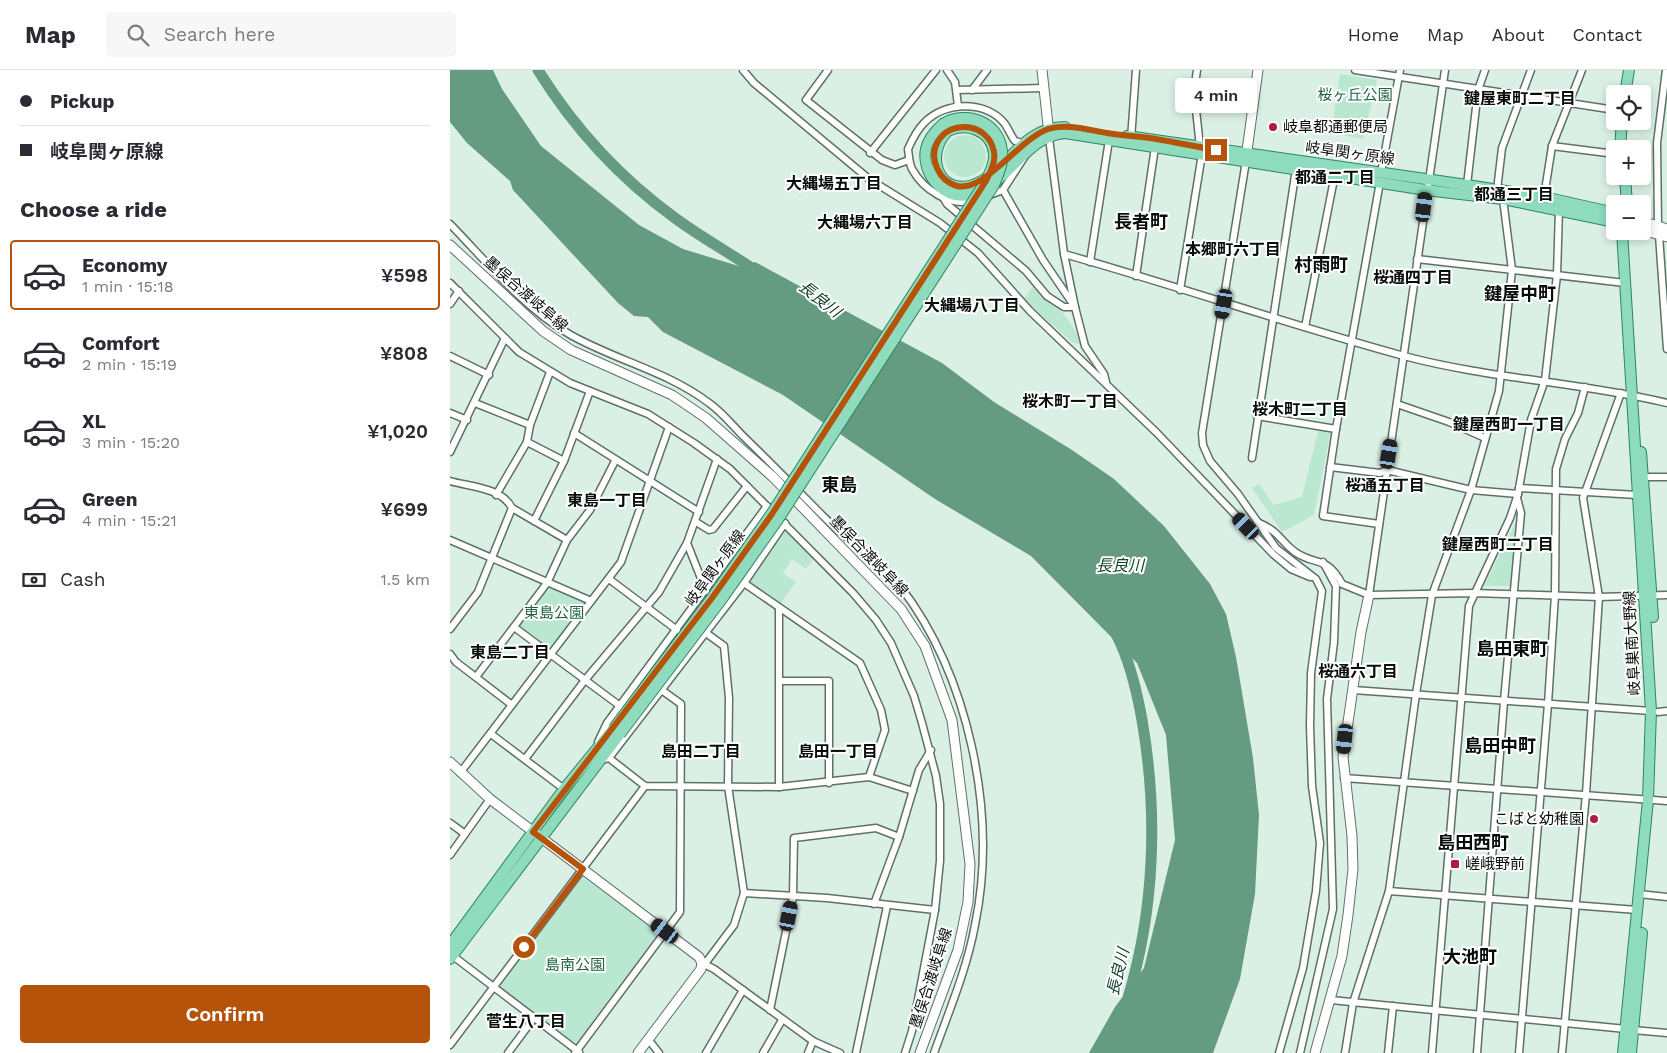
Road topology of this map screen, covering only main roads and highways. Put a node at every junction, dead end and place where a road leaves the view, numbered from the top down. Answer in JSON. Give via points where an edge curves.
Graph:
{"nodes":[{"id":1,"x":1042,"y":70,"type":"edge"},
{"id":2,"x":1258,"y":70,"type":"edge"},
{"id":3,"x":1629,"y":70,"type":"edge"},
{"id":4,"x":1634,"y":70,"type":"edge"},
{"id":5,"x":1626,"y":85,"type":"edge"},
{"id":6,"x":1632,"y":85,"type":"edge"},
{"id":7,"x":1049,"y":133,"type":"junction"},
{"id":8,"x":1131,"y":140,"type":"junction"},
{"id":9,"x":1201,"y":151,"type":"junction"},
{"id":10,"x":1246,"y":157,"type":"junction"},
{"id":11,"x":1380,"y":178,"type":"junction"},
{"id":12,"x":1427,"y":185,"type":"junction"},
{"id":13,"x":1500,"y":195,"type":"junction"},
{"id":14,"x":1606,"y":211,"type":"edge"},
{"id":15,"x":1606,"y":220,"type":"edge"},
{"id":16,"x":1651,"y":226,"type":"edge"},
{"id":17,"x":1663,"y":232,"type":"edge"},
{"id":18,"x":1623,"y":240,"type":"edge"},
{"id":19,"x":1629,"y":240,"type":"edge"},
{"id":20,"x":450,"y":245,"type":"edge"},
{"id":21,"x":1630,"y":394,"type":"junction"},
{"id":22,"x":1369,"y":595,"type":"road end"},
{"id":23,"x":1649,"y":596,"type":"junction"},
{"id":24,"x":1659,"y":711,"type":"edge"},
{"id":25,"x":595,"y":758,"type":"junction"},
{"id":26,"x":450,"y":762,"type":"edge"},
{"id":27,"x":537,"y":835,"type":"junction"},
{"id":28,"x":1642,"y":894,"type":"junction"},
{"id":29,"x":450,"y":945,"type":"edge"},
{"id":30,"x":451,"y":958,"type":"edge"},
{"id":31,"x":1630,"y":1029,"type":"junction"},
{"id":32,"x":638,"y":1053,"type":"edge"},
{"id":33,"x":920,"y":1053,"type":"edge"},
{"id":34,"x":1315,"y":1053,"type":"edge"},
{"id":35,"x":1623,"y":1053,"type":"edge"},
{"id":36,"x":1631,"y":1053,"type":"edge"}],
"edges":[{"from":1,"to":7,"type":"main road"},
{"from":2,"to":10,"type":"main road"},
{"from":3,"to":5,"type":"main road"},
{"from":4,"to":6,"type":"main road"},
{"from":7,"to":8,"type":"main road","name":"岐阜関ヶ原線"},
{"from":7,"to":8,"type":"main road","name":"岐阜関ヶ原線","via":[[1066,127]]},
{"from":7,"to":25,"type":"main road","name":"岐阜関ヶ原線","bridge":true,"via":[[1025,148],[990,185],[969,196],[955,194],[939,186],[927,167],[926,149],[930,139],[959,117],[983,122],[995,133],[1002,150],[1002,163],[994,185],[779,518],[719,603]]},
{"from":8,"to":9,"type":"main road","name":"岐阜関ヶ原線"},
{"from":8,"to":9,"type":"main road","name":"岐阜関ヶ原線","via":[[1155,147]]},
{"from":9,"to":10,"type":"main road","name":"岐阜関ヶ原線"},
{"from":10,"to":11,"type":"main road","name":"岐阜関ヶ原線"},
{"from":10,"to":11,"type":"main road","name":"岐阜関ヶ原線","via":[[1296,169]]},
{"from":11,"to":12,"type":"main road","name":"岐阜関ヶ原線"},
{"from":12,"to":13,"type":"main road","name":"岐阜関ヶ原線"},
{"from":12,"to":13,"type":"main road","name":"岐阜関ヶ原線","via":[[1467,185]]},
{"from":13,"to":14,"type":"main road","name":"岐阜関ヶ原線","via":[[1544,197]]},
{"from":13,"to":15,"type":"main road","name":"岐阜関ヶ原線"},
{"from":16,"to":17,"type":"main road"},
{"from":18,"to":21,"type":"main road","name":"岐阜巣南大野線"},
{"from":19,"to":21,"type":"main road","name":"岐阜巣南大野線"},
{"from":20,"to":33,"type":"main road","name":"墨俣合渡岐阜線","via":[[543,331],[571,350],[672,394],[706,418],[773,477],[901,609],[925,646],[952,720],[970,864],[968,902],[958,950]]},
{"from":21,"to":23,"type":"main road","name":"岐阜巣南大野線"},
{"from":21,"to":23,"type":"main road","name":"岐阜巣南大野線","via":[[1643,477]]},
{"from":22,"to":34,"type":"main road","via":[[1344,748],[1353,869],[1342,956]]},
{"from":23,"to":24,"type":"main road","name":"岐阜巣南大野線"},
{"from":24,"to":28,"type":"main road","name":"岐阜巣南大野線"},
{"from":25,"to":27,"type":"main road","name":"岐阜関ヶ原線"},
{"from":25,"to":27,"type":"main road","name":"岐阜関ヶ原線","via":[[564,789]]},
{"from":26,"to":27,"type":"main road","via":[[490,800]]},
{"from":27,"to":29,"type":"main road","name":"岐阜関ヶ原線"},
{"from":27,"to":30,"type":"main road","name":"岐阜関ヶ原線"},
{"from":27,"to":32,"type":"main road","via":[[699,957],[702,963],[701,969]]},
{"from":28,"to":31,"type":"main road","name":"岐阜巣南大野線"},
{"from":28,"to":31,"type":"main road","name":"岐阜巣南大野線","via":[[1637,910]]},
{"from":31,"to":35,"type":"main road","name":"岐阜巣南大野線"},
{"from":31,"to":36,"type":"main road","name":"岐阜巣南大野線"}]}
